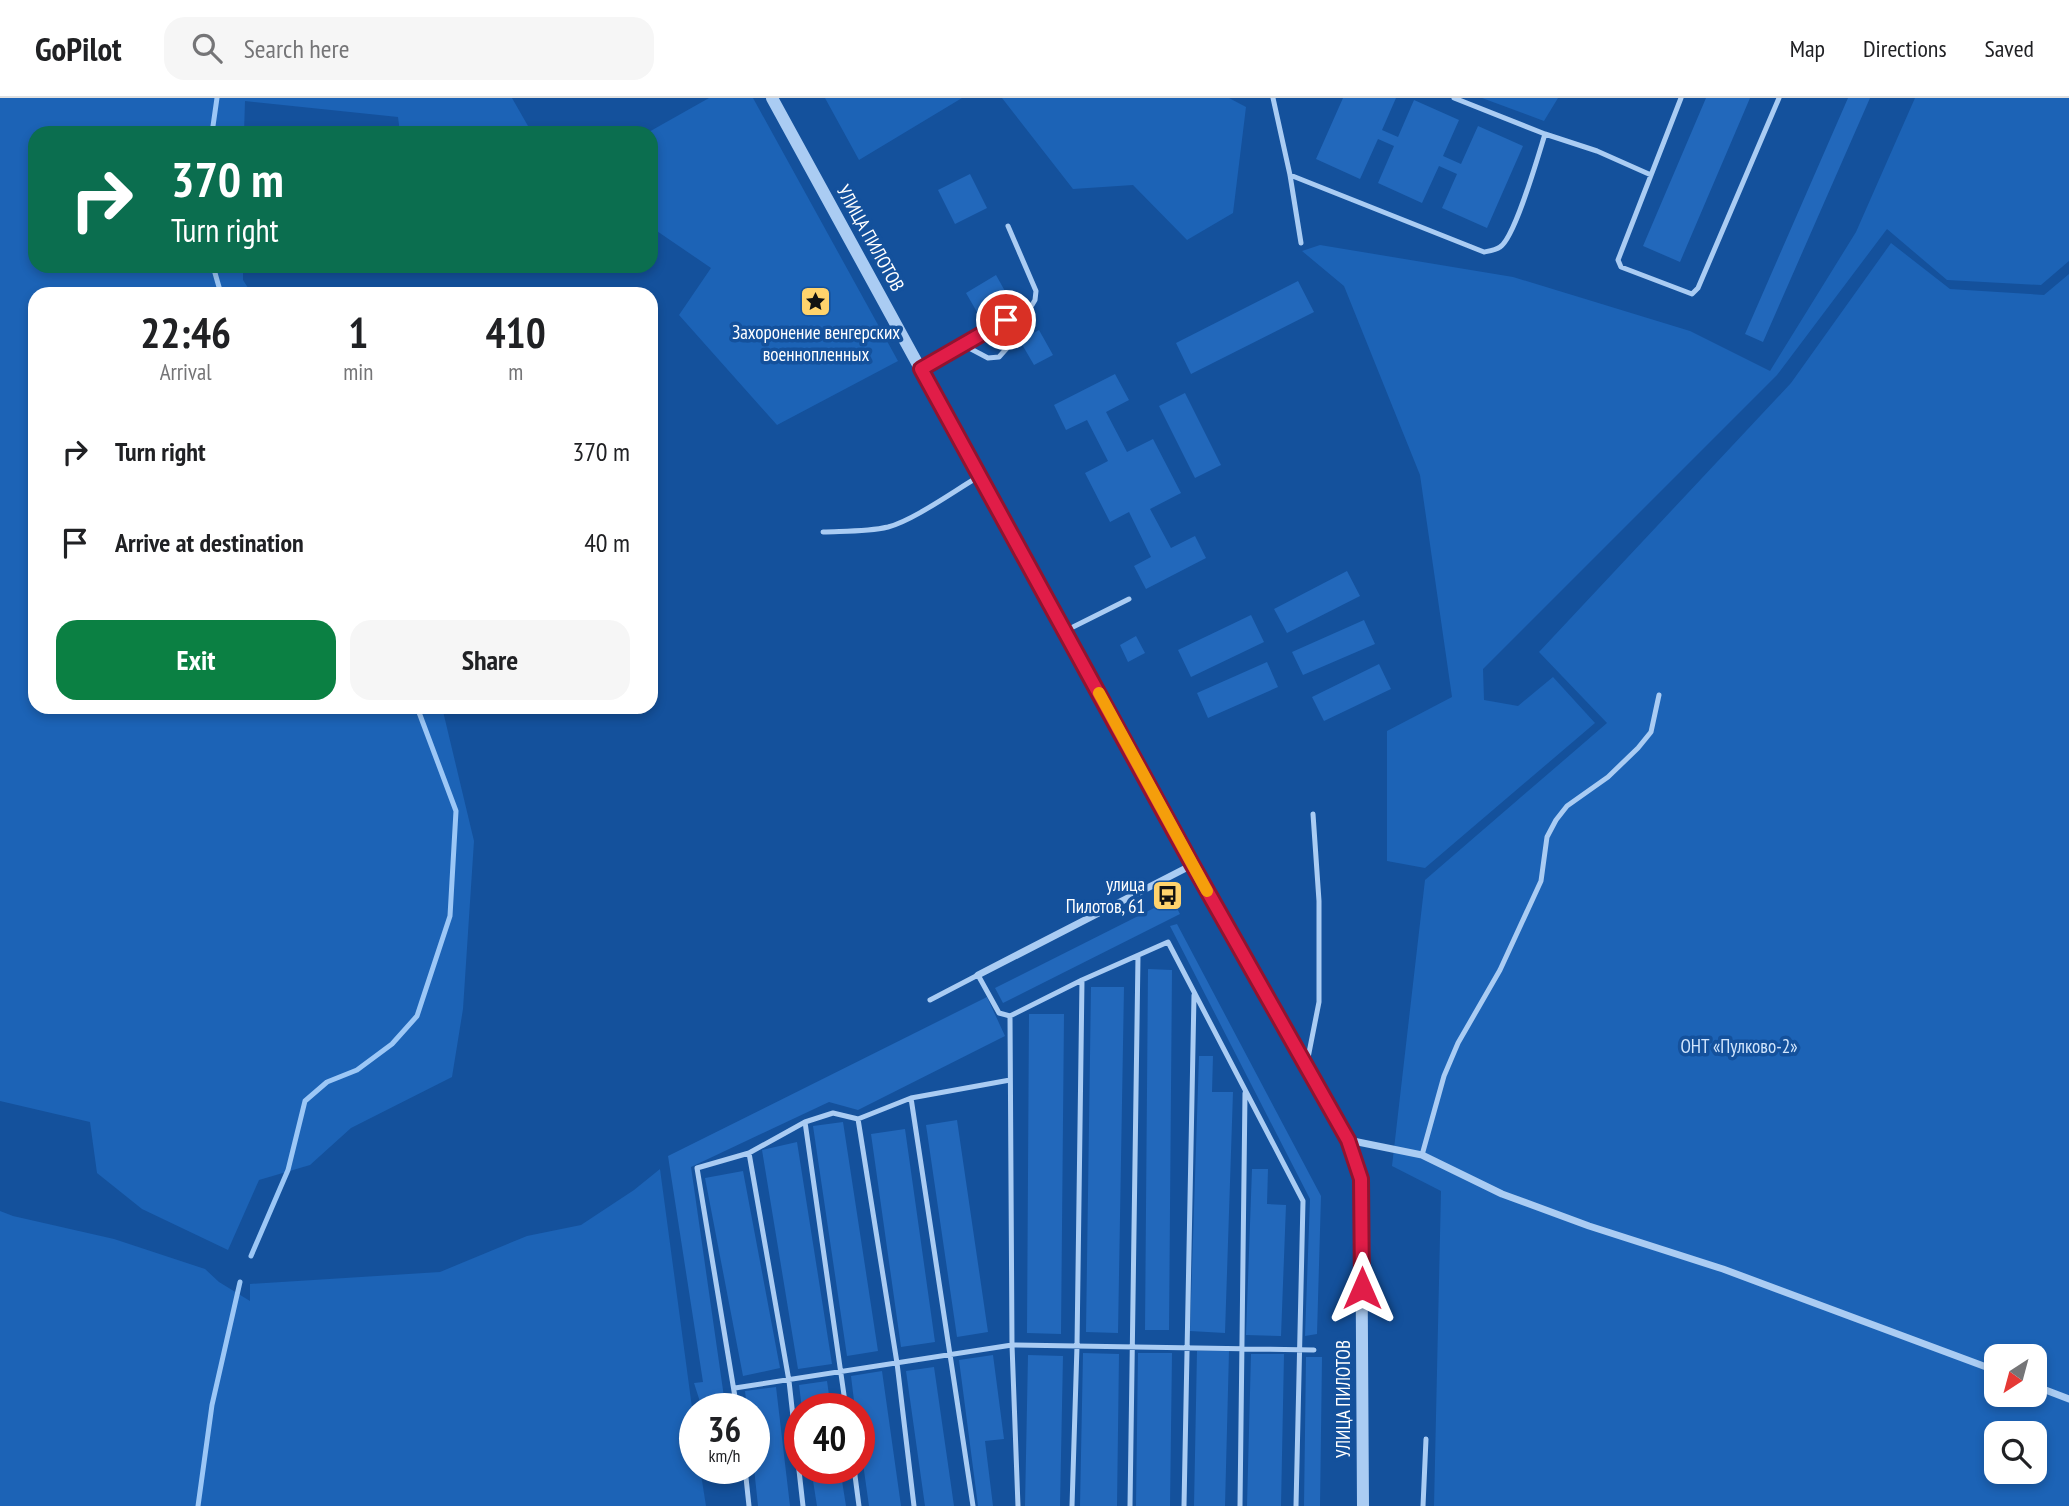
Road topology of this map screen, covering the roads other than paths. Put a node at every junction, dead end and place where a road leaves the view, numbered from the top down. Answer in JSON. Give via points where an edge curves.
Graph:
{"nodes":[{"id":1,"x":772,"y":98,"type":"edge"},
{"id":2,"x":1273,"y":98,"type":"edge"},
{"id":3,"x":1454,"y":98,"type":"edge"},
{"id":4,"x":1681,"y":98,"type":"edge"},
{"id":5,"x":1779,"y":98,"type":"edge"},
{"id":6,"x":1545,"y":134,"type":"junction"},
{"id":7,"x":1651,"y":175,"type":"junction"},
{"id":8,"x":1290,"y":176,"type":"junction"},
{"id":9,"x":1008,"y":226,"type":"dead end"},
{"id":10,"x":1301,"y":243,"type":"dead end"},
{"id":11,"x":1006,"y":320,"type":"junction"},
{"id":12,"x":968,"y":341,"type":"junction"},
{"id":13,"x":921,"y":369,"type":"junction"},
{"id":14,"x":980,"y":476,"type":"junction"},
{"id":15,"x":823,"y":532,"type":"dead end"},
{"id":16,"x":1129,"y":600,"type":"dead end"},
{"id":17,"x":1065,"y":631,"type":"junction"},
{"id":18,"x":1659,"y":695,"type":"dead end"},
{"id":19,"x":1313,"y":814,"type":"dead end"},
{"id":20,"x":1192,"y":864,"type":"junction"},
{"id":21,"x":1138,"y":956,"type":"junction"},
{"id":22,"x":978,"y":975,"type":"junction"},
{"id":23,"x":1082,"y":980,"type":"junction"},
{"id":24,"x":1194,"y":992,"type":"junction"},
{"id":25,"x":930,"y":1000,"type":"dead end"},
{"id":26,"x":1010,"y":1016,"type":"junction"},
{"id":27,"x":1307,"y":1066,"type":"junction"},
{"id":28,"x":1010,"y":1080,"type":"junction"},
{"id":29,"x":1245,"y":1091,"type":"junction"},
{"id":30,"x":912,"y":1098,"type":"junction"},
{"id":31,"x":858,"y":1119,"type":"junction"},
{"id":32,"x":805,"y":1122,"type":"junction"},
{"id":33,"x":1348,"y":1140,"type":"junction"},
{"id":34,"x":749,"y":1153,"type":"junction"},
{"id":35,"x":1422,"y":1155,"type":"junction"},
{"id":36,"x":1012,"y":1345,"type":"junction"},
{"id":37,"x":1077,"y":1346,"type":"junction"},
{"id":38,"x":1133,"y":1346,"type":"junction"},
{"id":39,"x":1188,"y":1347,"type":"junction"},
{"id":40,"x":1242,"y":1348,"type":"junction"},
{"id":41,"x":1298,"y":1348,"type":"junction"},
{"id":42,"x":1314,"y":1350,"type":"dead end"},
{"id":43,"x":951,"y":1354,"type":"junction"},
{"id":44,"x":897,"y":1363,"type":"junction"},
{"id":45,"x":1984,"y":1366,"type":"edge"},
{"id":46,"x":842,"y":1371,"type":"junction"},
{"id":47,"x":789,"y":1381,"type":"junction"},
{"id":48,"x":735,"y":1388,"type":"junction"},
{"id":49,"x":2048,"y":1391,"type":"edge"},
{"id":50,"x":735,"y":1393,"type":"edge"},
{"id":51,"x":844,"y":1393,"type":"edge"},
{"id":52,"x":2069,"y":1399,"type":"edge"},
{"id":53,"x":1426,"y":1439,"type":"dead end"},
{"id":54,"x":747,"y":1484,"type":"edge"},
{"id":55,"x":856,"y":1484,"type":"edge"},
{"id":56,"x":749,"y":1506,"type":"edge"},
{"id":57,"x":803,"y":1506,"type":"edge"},
{"id":58,"x":859,"y":1506,"type":"edge"},
{"id":59,"x":914,"y":1506,"type":"edge"},
{"id":60,"x":973,"y":1506,"type":"edge"},
{"id":61,"x":1018,"y":1506,"type":"edge"},
{"id":62,"x":1072,"y":1506,"type":"edge"},
{"id":63,"x":1130,"y":1506,"type":"edge"},
{"id":64,"x":1184,"y":1506,"type":"edge"},
{"id":65,"x":1240,"y":1506,"type":"edge"},
{"id":66,"x":1296,"y":1506,"type":"edge"},
{"id":67,"x":1363,"y":1506,"type":"edge"},
{"id":68,"x":1423,"y":1506,"type":"edge"}],
"edges":[{"from":1,"to":13,"type":"street","name":"УЛИЦА ПИЛОТОВ"},
{"from":2,"to":8,"type":"lane"},
{"from":3,"to":6,"type":"lane"},
{"from":4,"to":7,"type":"lane"},
{"from":5,"to":7,"type":"lane","via":[[1693,294],[1619,265]]},
{"from":6,"to":7,"type":"lane"},
{"from":6,"to":8,"type":"lane","via":[[1510,234],[1502,247],[1484,252]]},
{"from":8,"to":10,"type":"lane"},
{"from":9,"to":11,"type":"lane","via":[[1036,290],[1032,306]]},
{"from":11,"to":12,"type":"lane"},
{"from":11,"to":12,"type":"lane","via":[[1011,336],[999,356],[988,358],[971,349]]},
{"from":12,"to":13,"type":"lane"},
{"from":13,"to":14,"type":"street","name":"УЛИЦА ПИЛОТОВ"},
{"from":14,"to":15,"type":"lane","via":[[890,526]]},
{"from":14,"to":17,"type":"street","name":"УЛИЦА ПИЛОТОВ"},
{"from":16,"to":17,"type":"lane"},
{"from":17,"to":20,"type":"street","name":"УЛИЦА ПИЛОТОВ"},
{"from":18,"to":35,"type":"lane","via":[[1651,732],[1608,777],[1567,806],[1547,837],[1541,881],[1500,970],[1458,1043]]},
{"from":19,"to":27,"type":"lane","via":[[1319,1002]]},
{"from":20,"to":22,"type":"street"},
{"from":20,"to":27,"type":"street","name":"УЛИЦА ПИЛОТОВ"},
{"from":21,"to":23,"type":"lane"},
{"from":21,"to":24,"type":"lane","via":[[1168,942]]},
{"from":21,"to":38,"type":"lane"},
{"from":22,"to":25,"type":"lane"},
{"from":22,"to":26,"type":"lane","via":[[999,1013]]},
{"from":23,"to":26,"type":"lane"},
{"from":23,"to":37,"type":"lane"},
{"from":24,"to":29,"type":"lane"},
{"from":24,"to":39,"type":"lane"},
{"from":26,"to":28,"type":"lane"},
{"from":27,"to":33,"type":"street","name":"УЛИЦА ПИЛОТОВ"},
{"from":28,"to":30,"type":"lane"},
{"from":28,"to":36,"type":"lane"},
{"from":29,"to":40,"type":"lane"},
{"from":29,"to":41,"type":"lane","via":[[1303,1201]]},
{"from":30,"to":31,"type":"lane"},
{"from":30,"to":43,"type":"lane"},
{"from":31,"to":32,"type":"lane","via":[[833,1113]]},
{"from":31,"to":44,"type":"lane"},
{"from":32,"to":34,"type":"lane"},
{"from":32,"to":46,"type":"lane"},
{"from":33,"to":35,"type":"street"},
{"from":33,"to":67,"type":"street","name":"УЛИЦА ПИЛОТОВ","via":[[1361,1179]]},
{"from":34,"to":47,"type":"lane"},
{"from":34,"to":48,"type":"lane","via":[[697,1168]]},
{"from":35,"to":45,"type":"street","via":[[1502,1194],[1576,1222],[1723,1269]]},
{"from":36,"to":37,"type":"lane"},
{"from":36,"to":43,"type":"lane"},
{"from":36,"to":61,"type":"lane"},
{"from":37,"to":38,"type":"lane"},
{"from":37,"to":62,"type":"lane"},
{"from":38,"to":39,"type":"lane"},
{"from":38,"to":63,"type":"lane"},
{"from":39,"to":40,"type":"lane"},
{"from":39,"to":64,"type":"lane"},
{"from":40,"to":41,"type":"lane"},
{"from":40,"to":65,"type":"lane"},
{"from":41,"to":42,"type":"lane"},
{"from":41,"to":66,"type":"lane"},
{"from":43,"to":44,"type":"lane"},
{"from":43,"to":60,"type":"lane"},
{"from":44,"to":46,"type":"lane"},
{"from":44,"to":59,"type":"lane"},
{"from":46,"to":47,"type":"lane"},
{"from":46,"to":51,"type":"lane"},
{"from":47,"to":48,"type":"lane"},
{"from":47,"to":57,"type":"lane"},
{"from":48,"to":50,"type":"lane"},
{"from":49,"to":52,"type":"street"},
{"from":53,"to":68,"type":"lane"},
{"from":54,"to":56,"type":"lane"},
{"from":55,"to":58,"type":"lane"}]}
